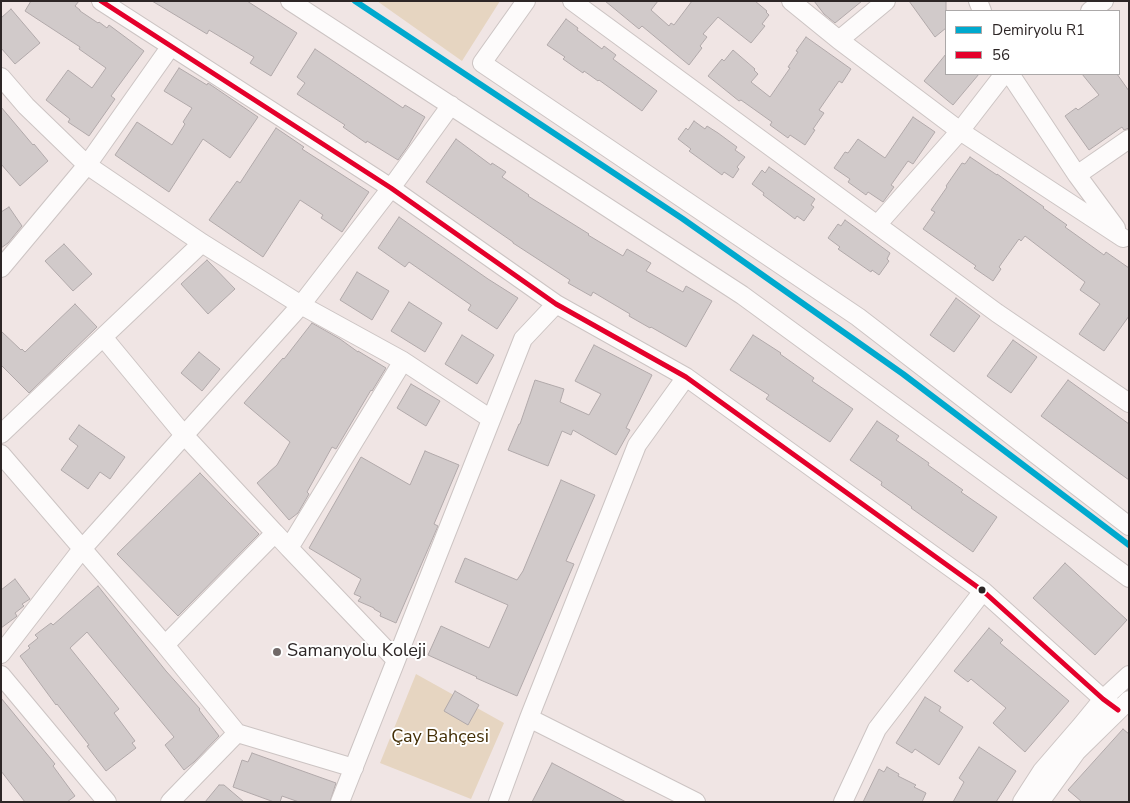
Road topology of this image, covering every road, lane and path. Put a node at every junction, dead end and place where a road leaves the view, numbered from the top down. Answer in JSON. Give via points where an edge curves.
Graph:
{"nodes":[{"id":1,"x":102,"y":1,"type":"edge"},
{"id":2,"x":290,"y":1,"type":"edge"},
{"id":3,"x":526,"y":1,"type":"edge"},
{"id":4,"x":572,"y":1,"type":"edge"},
{"id":5,"x":791,"y":1,"type":"edge"},
{"id":6,"x":886,"y":1,"type":"edge"},
{"id":7,"x":1104,"y":1,"type":"edge"},
{"id":8,"x":1091,"y":10,"type":"edge"},
{"id":9,"x":839,"y":40,"type":"junction"},
{"id":10,"x":171,"y":46,"type":"junction"},
{"id":11,"x":1003,"y":75,"type":"edge"},
{"id":12,"x":1011,"y":75,"type":"edge"},
{"id":13,"x":1,"y":77,"type":"edge"},
{"id":14,"x":451,"y":106,"type":"junction"},
{"id":15,"x":960,"y":131,"type":"junction"},
{"id":16,"x":1129,"y":139,"type":"edge"},
{"id":17,"x":87,"y":165,"type":"junction"},
{"id":18,"x":1077,"y":175,"type":"junction"},
{"id":19,"x":391,"y":188,"type":"junction"},
{"id":20,"x":878,"y":225,"type":"junction"},
{"id":21,"x":1126,"y":242,"type":"edge"},
{"id":22,"x":202,"y":243,"type":"junction"},
{"id":23,"x":1,"y":268,"type":"edge"},
{"id":24,"x":556,"y":304,"type":"junction"},
{"id":25,"x":300,"y":305,"type":"junction"},
{"id":26,"x":103,"y":337,"type":"junction"},
{"id":27,"x":403,"y":361,"type":"junction"},
{"id":28,"x":686,"y":377,"type":"junction"},
{"id":29,"x":1129,"y":403,"type":"edge"},
{"id":30,"x":491,"y":418,"type":"junction"},
{"id":31,"x":1,"y":434,"type":"edge"},
{"id":32,"x":184,"y":435,"type":"junction"},
{"id":33,"x":1,"y":454,"type":"edge"},
{"id":34,"x":1129,"y":526,"type":"edge"},
{"id":35,"x":275,"y":533,"type":"junction"},
{"id":36,"x":289,"y":548,"type":"junction"},
{"id":37,"x":82,"y":549,"type":"junction"},
{"id":38,"x":1129,"y":578,"type":"edge"},
{"id":39,"x":983,"y":591,"type":"junction"},
{"id":40,"x":165,"y":645,"type":"junction"},
{"id":41,"x":1,"y":654,"type":"edge"},
{"id":42,"x":396,"y":660,"type":"junction"},
{"id":43,"x":1,"y":675,"type":"edge"},
{"id":44,"x":1129,"y":675,"type":"edge"},
{"id":45,"x":1103,"y":699,"type":"junction"},
{"id":46,"x":1124,"y":705,"type":"edge"},
{"id":47,"x":529,"y":718,"type":"junction"},
{"id":48,"x":237,"y":733,"type":"junction"},
{"id":49,"x":354,"y":768,"type":"junction"},
{"id":50,"x":107,"y":802,"type":"edge"},
{"id":51,"x":170,"y":802,"type":"edge"},
{"id":52,"x":340,"y":802,"type":"edge"},
{"id":53,"x":498,"y":802,"type":"edge"},
{"id":54,"x":696,"y":802,"type":"edge"},
{"id":55,"x":842,"y":802,"type":"edge"},
{"id":56,"x":1022,"y":802,"type":"edge"},
{"id":57,"x":1040,"y":802,"type":"edge"}],
"edges":[{"from":1,"to":10,"type":"street"},
{"from":2,"to":14,"type":"street"},
{"from":3,"to":34,"type":"street","via":[[482,63],[858,317]]},
{"from":4,"to":20,"type":"street"},
{"from":5,"to":9,"type":"street"},
{"from":6,"to":9,"type":"street"},
{"from":7,"to":8,"type":"street"},
{"from":9,"to":15,"type":"street"},
{"from":10,"to":17,"type":"street"},
{"from":10,"to":19,"type":"street"},
{"from":11,"to":15,"type":"street"},
{"from":12,"to":18,"type":"street"},
{"from":13,"to":17,"type":"street"},
{"from":14,"to":19,"type":"street"},
{"from":14,"to":38,"type":"street","via":[[742,295]]},
{"from":15,"to":20,"type":"street"},
{"from":15,"to":21,"type":"street"},
{"from":16,"to":18,"type":"street"},
{"from":17,"to":22,"type":"street"},
{"from":17,"to":23,"type":"street"},
{"from":18,"to":21,"type":"street"},
{"from":19,"to":24,"type":"street"},
{"from":19,"to":25,"type":"street"},
{"from":20,"to":29,"type":"street","via":[[997,313]]},
{"from":22,"to":25,"type":"street"},
{"from":22,"to":26,"type":"street"},
{"from":24,"to":28,"type":"street"},
{"from":24,"to":30,"type":"street","via":[[523,339]]},
{"from":25,"to":27,"type":"street"},
{"from":25,"to":32,"type":"street"},
{"from":26,"to":31,"type":"street"},
{"from":26,"to":32,"type":"street"},
{"from":27,"to":30,"type":"street"},
{"from":27,"to":36,"type":"street"},
{"from":28,"to":39,"type":"street"},
{"from":28,"to":47,"type":"street","via":[[637,445]]},
{"from":30,"to":42,"type":"street"},
{"from":32,"to":35,"type":"street"},
{"from":32,"to":37,"type":"street"},
{"from":33,"to":37,"type":"street"},
{"from":35,"to":36,"type":"street"},
{"from":35,"to":40,"type":"street"},
{"from":36,"to":42,"type":"street"},
{"from":37,"to":40,"type":"street"},
{"from":37,"to":41,"type":"street"},
{"from":39,"to":45,"type":"street"},
{"from":39,"to":55,"type":"street","via":[[877,729]]},
{"from":40,"to":48,"type":"street"},
{"from":42,"to":49,"type":"street"},
{"from":43,"to":50,"type":"street"},
{"from":44,"to":45,"type":"street"},
{"from":45,"to":46,"type":"street"},
{"from":45,"to":56,"type":"street","via":[[1042,771]]},
{"from":46,"to":57,"type":"street","via":[[1077,750]]},
{"from":47,"to":53,"type":"street"},
{"from":47,"to":54,"type":"street"},
{"from":48,"to":49,"type":"street"},
{"from":48,"to":51,"type":"street"},
{"from":49,"to":52,"type":"street"}]}
